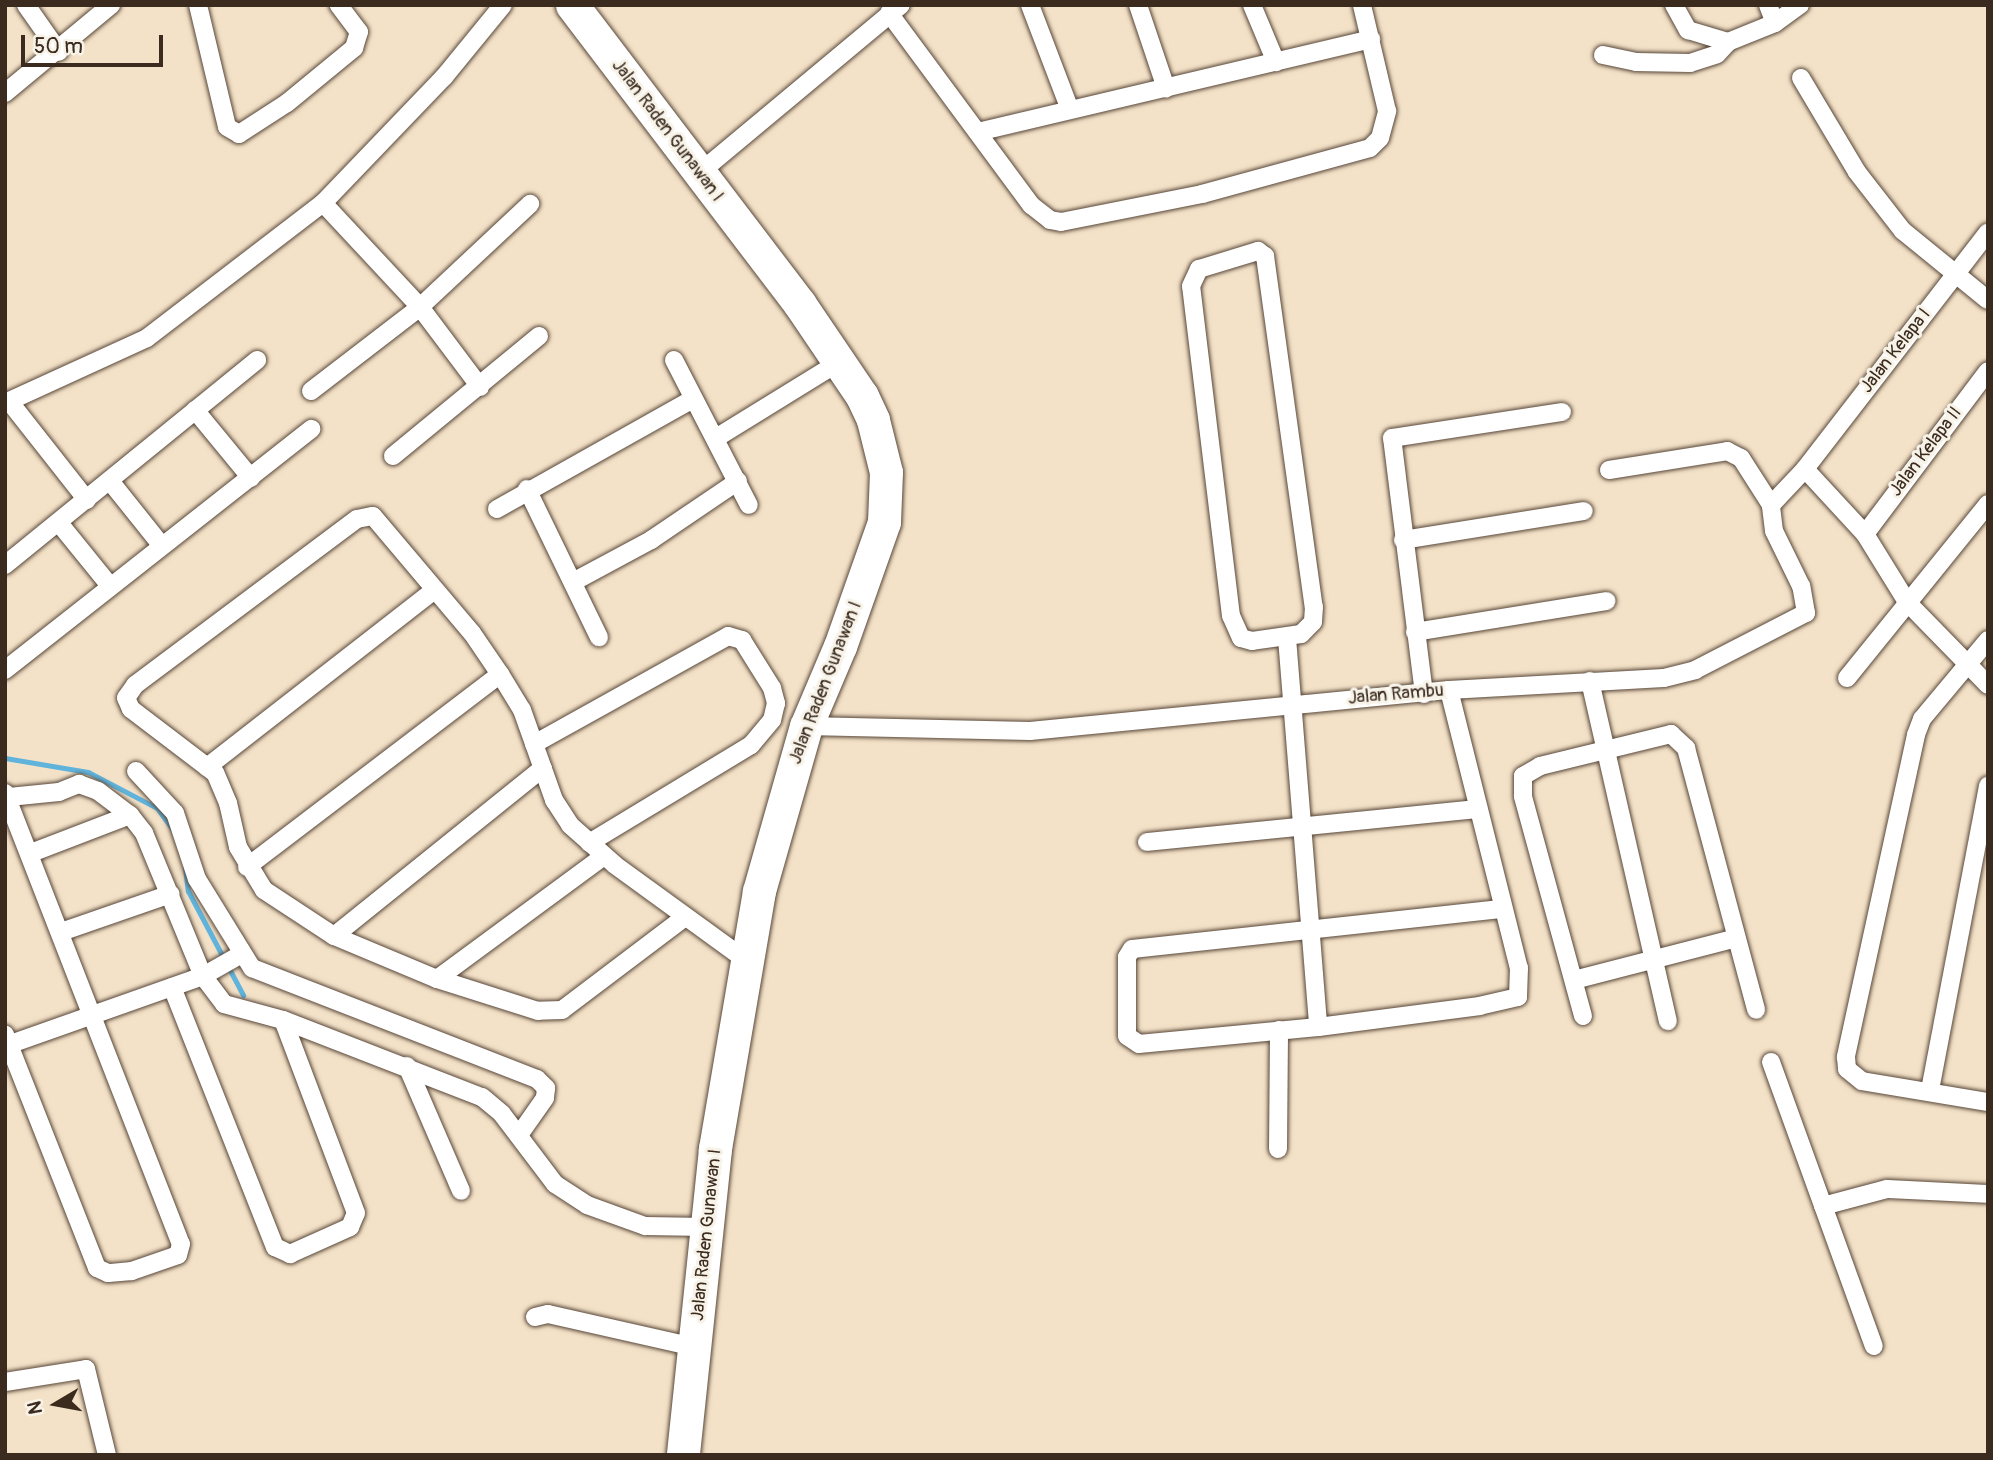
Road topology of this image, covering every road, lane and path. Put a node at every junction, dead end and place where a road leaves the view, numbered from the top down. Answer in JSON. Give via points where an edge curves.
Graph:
{"nodes":[{"id":1,"x":26,"y":5,"type":"edge"},
{"id":2,"x":111,"y":5,"type":"edge"},
{"id":3,"x":198,"y":5,"type":"edge"},
{"id":4,"x":339,"y":5,"type":"edge"},
{"id":5,"x":503,"y":5,"type":"edge"},
{"id":6,"x":572,"y":5,"type":"edge"},
{"id":7,"x":1030,"y":5,"type":"edge"},
{"id":8,"x":1138,"y":5,"type":"edge"},
{"id":9,"x":1252,"y":5,"type":"edge"},
{"id":10,"x":1362,"y":5,"type":"edge"},
{"id":11,"x":1674,"y":5,"type":"edge"},
{"id":12,"x":1768,"y":5,"type":"edge"},
{"id":13,"x":1800,"y":5,"type":"edge"},
{"id":14,"x":895,"y":9,"type":"edge"},
{"id":15,"x":1775,"y":23,"type":"junction"},
{"id":16,"x":1371,"y":39,"type":"junction"},
{"id":17,"x":1728,"y":42,"type":"junction"},
{"id":18,"x":59,"y":52,"type":"junction"},
{"id":19,"x":1604,"y":55,"type":"dead end"},
{"id":20,"x":1276,"y":62,"type":"junction"},
{"id":21,"x":1801,"y":78,"type":"dead end"},
{"id":22,"x":1166,"y":88,"type":"junction"},
{"id":23,"x":5,"y":93,"type":"edge"},
{"id":24,"x":1070,"y":110,"type":"junction"},
{"id":25,"x":978,"y":132,"type":"junction"},
{"id":26,"x":698,"y":174,"type":"junction"},
{"id":27,"x":323,"y":203,"type":"junction"},
{"id":28,"x":530,"y":204,"type":"dead end"},
{"id":29,"x":1988,"y":232,"type":"edge"},
{"id":30,"x":1954,"y":276,"type":"junction"},
{"id":31,"x":1988,"y":300,"type":"edge"},
{"id":32,"x":420,"y":307,"type":"junction"},
{"id":33,"x":539,"y":335,"type":"dead end"},
{"id":34,"x":257,"y":360,"type":"dead end"},
{"id":35,"x":674,"y":360,"type":"dead end"},
{"id":36,"x":839,"y":362,"type":"junction"},
{"id":37,"x":1988,"y":371,"type":"edge"},
{"id":38,"x":480,"y":387,"type":"junction"},
{"id":39,"x":311,"y":391,"type":"dead end"},
{"id":40,"x":694,"y":399,"type":"junction"},
{"id":41,"x":7,"y":402,"type":"edge"},
{"id":42,"x":195,"y":411,"type":"junction"},
{"id":43,"x":1562,"y":412,"type":"dead end"},
{"id":44,"x":311,"y":429,"type":"dead end"},
{"id":45,"x":716,"y":438,"type":"junction"},
{"id":46,"x":393,"y":456,"type":"dead end"},
{"id":47,"x":1805,"y":469,"type":"junction"},
{"id":48,"x":1609,"y":470,"type":"dead end"},
{"id":49,"x":251,"y":478,"type":"junction"},
{"id":50,"x":110,"y":481,"type":"junction"},
{"id":51,"x":738,"y":481,"type":"junction"},
{"id":52,"x":527,"y":489,"type":"junction"},
{"id":53,"x":87,"y":500,"type":"junction"},
{"id":54,"x":1988,"y":504,"type":"edge"},
{"id":55,"x":749,"y":505,"type":"dead end"},
{"id":56,"x":1771,"y":505,"type":"junction"},
{"id":57,"x":497,"y":509,"type":"dead end"},
{"id":58,"x":1584,"y":511,"type":"dead end"},
{"id":59,"x":59,"y":523,"type":"junction"},
{"id":60,"x":1865,"y":534,"type":"junction"},
{"id":61,"x":1403,"y":540,"type":"junction"},
{"id":62,"x":162,"y":546,"type":"junction"},
{"id":63,"x":5,"y":565,"type":"edge"},
{"id":64,"x":573,"y":582,"type":"junction"},
{"id":65,"x":110,"y":586,"type":"junction"},
{"id":66,"x":434,"y":590,"type":"junction"},
{"id":67,"x":1607,"y":601,"type":"dead end"},
{"id":68,"x":1908,"y":602,"type":"junction"},
{"id":69,"x":1415,"y":632,"type":"junction"},
{"id":70,"x":599,"y":637,"type":"dead end"},
{"id":71,"x":1287,"y":638,"type":"junction"},
{"id":72,"x":1988,"y":640,"type":"edge"},
{"id":73,"x":1966,"y":667,"type":"junction"},
{"id":74,"x":5,"y":670,"type":"edge"},
{"id":75,"x":500,"y":674,"type":"junction"},
{"id":76,"x":1847,"y":678,"type":"dead end"},
{"id":77,"x":1590,"y":681,"type":"junction"},
{"id":78,"x":1988,"y":685,"type":"edge"},
{"id":79,"x":1449,"y":690,"type":"junction"},
{"id":80,"x":1424,"y":694,"type":"junction"},
{"id":81,"x":1295,"y":703,"type":"junction"},
{"id":82,"x":806,"y":726,"type":"junction"},
{"id":83,"x":534,"y":744,"type":"junction"},
{"id":84,"x":1605,"y":749,"type":"junction"},
{"id":85,"x":208,"y":767,"type":"junction"},
{"id":86,"x":543,"y":768,"type":"junction"},
{"id":87,"x":136,"y":771,"type":"dead end"},
{"id":88,"x":1988,"y":785,"type":"edge"},
{"id":89,"x":7,"y":795,"type":"edge"},
{"id":90,"x":1478,"y":809,"type":"junction"},
{"id":91,"x":130,"y":815,"type":"junction"},
{"id":92,"x":1303,"y":828,"type":"junction"},
{"id":93,"x":1147,"y":842,"type":"dead end"},
{"id":94,"x":589,"y":843,"type":"junction"},
{"id":95,"x":31,"y":853,"type":"junction"},
{"id":96,"x":604,"y":856,"type":"junction"},
{"id":97,"x":247,"y":867,"type":"junction"},
{"id":98,"x":171,"y":894,"type":"junction"},
{"id":99,"x":1501,"y":909,"type":"junction"},
{"id":100,"x":685,"y":917,"type":"junction"},
{"id":101,"x":61,"y":932,"type":"junction"},
{"id":102,"x":1311,"y":933,"type":"junction"},
{"id":103,"x":334,"y":936,"type":"junction"},
{"id":104,"x":1736,"y":937,"type":"junction"},
{"id":105,"x":1653,"y":959,"type":"junction"},
{"id":106,"x":747,"y":961,"type":"junction"},
{"id":107,"x":223,"y":965,"type":"junction"},
{"id":108,"x":437,"y":979,"type":"junction"},
{"id":109,"x":1574,"y":980,"type":"junction"},
{"id":110,"x":172,"y":986,"type":"junction"},
{"id":111,"x":1756,"y":1010,"type":"dead end"},
{"id":112,"x":92,"y":1015,"type":"junction"},
{"id":113,"x":1583,"y":1016,"type":"dead end"},
{"id":114,"x":283,"y":1020,"type":"junction"},
{"id":115,"x":1668,"y":1021,"type":"dead end"},
{"id":116,"x":1318,"y":1027,"type":"junction"},
{"id":117,"x":1279,"y":1030,"type":"junction"},
{"id":118,"x":7,"y":1042,"type":"edge"},
{"id":119,"x":1771,"y":1062,"type":"dead end"},
{"id":120,"x":407,"y":1066,"type":"junction"},
{"id":121,"x":1930,"y":1090,"type":"junction"},
{"id":122,"x":1988,"y":1102,"type":"edge"},
{"id":123,"x":524,"y":1130,"type":"junction"},
{"id":124,"x":1278,"y":1149,"type":"dead end"},
{"id":125,"x":461,"y":1191,"type":"dead end"},
{"id":126,"x":1988,"y":1194,"type":"edge"},
{"id":127,"x":1823,"y":1206,"type":"junction"},
{"id":128,"x":707,"y":1227,"type":"junction"},
{"id":129,"x":535,"y":1317,"type":"dead end"},
{"id":130,"x":1874,"y":1346,"type":"dead end"},
{"id":131,"x":695,"y":1347,"type":"junction"},
{"id":132,"x":5,"y":1382,"type":"edge"},
{"id":133,"x":107,"y":1455,"type":"edge"},
{"id":134,"x":683,"y":1455,"type":"edge"}],
"edges":[{"from":1,"to":18,"type":"street"},
{"from":2,"to":18,"type":"street"},
{"from":3,"to":4,"type":"street","via":[[227,127],[239,134],[287,103],[354,48],[359,32]]},
{"from":5,"to":27,"type":"street","via":[[444,77]]},
{"from":6,"to":26,"type":"highway","name":"Jalan Raden Gunawan I"},
{"from":7,"to":24,"type":"street"},
{"from":8,"to":22,"type":"street"},
{"from":9,"to":20,"type":"street"},
{"from":10,"to":16,"type":"street"},
{"from":11,"to":17,"type":"street","via":[[1688,30]]},
{"from":12,"to":15,"type":"street"},
{"from":13,"to":15,"type":"street"},
{"from":14,"to":25,"type":"street"},
{"from":14,"to":26,"type":"street"},
{"from":15,"to":17,"type":"street"},
{"from":16,"to":20,"type":"street"},
{"from":16,"to":25,"type":"street","via":[[1387,111],[1385,127],[1375,143],[1355,155],[1202,194],[1073,220],[1050,220],[1031,205]]},
{"from":17,"to":19,"type":"street","via":[[1717,54],[1690,63],[1636,62]]},
{"from":18,"to":23,"type":"street"},
{"from":20,"to":22,"type":"street"},
{"from":21,"to":30,"type":"street","via":[[1857,172],[1883,206]]},
{"from":22,"to":24,"type":"street"},
{"from":24,"to":25,"type":"street"},
{"from":26,"to":36,"type":"highway","name":"Jalan Raden Gunawan I"},
{"from":27,"to":32,"type":"street"},
{"from":27,"to":41,"type":"street","via":[[147,338]]},
{"from":28,"to":32,"type":"street"},
{"from":29,"to":30,"type":"street","name":"Jalan Kelapa I"},
{"from":30,"to":31,"type":"street"},
{"from":30,"to":47,"type":"street","name":"Jalan Kelapa I"},
{"from":32,"to":38,"type":"street"},
{"from":32,"to":39,"type":"street"},
{"from":33,"to":38,"type":"street"},
{"from":34,"to":42,"type":"street"},
{"from":35,"to":40,"type":"street"},
{"from":36,"to":45,"type":"street"},
{"from":36,"to":82,"type":"highway","name":"Jalan Raden Gunawan I","via":[[862,396],[880,444],[886,472],[884,522]]},
{"from":37,"to":60,"type":"street","name":"Jalan Kelapa II"},
{"from":38,"to":46,"type":"street"},
{"from":40,"to":45,"type":"street"},
{"from":40,"to":52,"type":"street"},
{"from":41,"to":53,"type":"street"},
{"from":42,"to":49,"type":"street"},
{"from":42,"to":50,"type":"street"},
{"from":43,"to":61,"type":"street","via":[[1392,438]]},
{"from":44,"to":49,"type":"street"},
{"from":45,"to":51,"type":"street"},
{"from":47,"to":56,"type":"street"},
{"from":47,"to":60,"type":"street"},
{"from":48,"to":56,"type":"street","via":[[1727,451],[1741,458]]},
{"from":49,"to":62,"type":"street"},
{"from":50,"to":53,"type":"street"},
{"from":50,"to":62,"type":"street"},
{"from":51,"to":55,"type":"street"},
{"from":51,"to":64,"type":"street","via":[[651,540]]},
{"from":52,"to":57,"type":"street"},
{"from":52,"to":64,"type":"street"},
{"from":53,"to":59,"type":"street"},
{"from":54,"to":68,"type":"street"},
{"from":56,"to":77,"type":"street","name":"Jalan Rambu","via":[[1780,549],[1807,601],[1801,618],[1679,675]]},
{"from":58,"to":61,"type":"street"},
{"from":59,"to":63,"type":"street"},
{"from":59,"to":65,"type":"street"},
{"from":60,"to":68,"type":"street"},
{"from":61,"to":69,"type":"street"},
{"from":62,"to":65,"type":"street"},
{"from":64,"to":70,"type":"street"},
{"from":65,"to":74,"type":"street"},
{"from":66,"to":75,"type":"street"},
{"from":66,"to":85,"type":"street"},
{"from":66,"to":85,"type":"street","via":[[377,520],[362,516],[135,685],[126,698],[131,709]]},
{"from":67,"to":69,"type":"street"},
{"from":68,"to":73,"type":"street"},
{"from":68,"to":76,"type":"street"},
{"from":69,"to":80,"type":"street"},
{"from":71,"to":71,"type":"street","via":[[1308,628],[1314,607],[1265,256],[1254,251],[1199,269],[1191,286],[1234,630],[1252,641]]},
{"from":71,"to":81,"type":"street"},
{"from":72,"to":73,"type":"street"},
{"from":73,"to":78,"type":"street"},
{"from":73,"to":121,"type":"street","via":[[1922,719],[1910,752],[1879,917],[1846,1057],[1847,1069],[1862,1081]]},
{"from":75,"to":83,"type":"street","via":[[522,710]]},
{"from":75,"to":97,"type":"street"},
{"from":77,"to":79,"type":"street","name":"Jalan Rambu"},
{"from":77,"to":84,"type":"street"},
{"from":79,"to":80,"type":"street","name":"Jalan Rambu"},
{"from":79,"to":90,"type":"street"},
{"from":80,"to":81,"type":"street","name":"Jalan Rambu"},
{"from":81,"to":82,"type":"street","name":"Jalan Rambu","via":[[990,733]]},
{"from":81,"to":92,"type":"street"},
{"from":82,"to":106,"type":"highway","name":"Jalan Raden Gunawan I","via":[[778,815]]},
{"from":83,"to":86,"type":"street"},
{"from":83,"to":94,"type":"street","via":[[728,636],[742,640],[772,688],[776,703],[772,720],[751,745]]},
{"from":84,"to":104,"type":"street","via":[[1663,734],[1679,738],[1686,748]]},
{"from":84,"to":105,"type":"street"},
{"from":84,"to":109,"type":"street","via":[[1529,769],[1521,783]]},
{"from":85,"to":97,"type":"street","via":[[228,803]]},
{"from":86,"to":94,"type":"street","via":[[562,814]]},
{"from":86,"to":103,"type":"street"},
{"from":87,"to":107,"type":"street","via":[[175,813]]},
{"from":88,"to":121,"type":"street"},
{"from":89,"to":91,"type":"street","via":[[59,792],[79,784],[98,791]]},
{"from":89,"to":95,"type":"street"},
{"from":90,"to":92,"type":"street"},
{"from":90,"to":99,"type":"street"},
{"from":91,"to":95,"type":"street"},
{"from":91,"to":98,"type":"street","via":[[144,833]]},
{"from":92,"to":93,"type":"street"},
{"from":92,"to":102,"type":"street"},
{"from":94,"to":96,"type":"street"},
{"from":95,"to":101,"type":"street"},
{"from":96,"to":100,"type":"street"},
{"from":96,"to":108,"type":"street"},
{"from":97,"to":103,"type":"street","via":[[281,904]]},
{"from":98,"to":101,"type":"street"},
{"from":98,"to":107,"type":"street"},
{"from":99,"to":102,"type":"street"},
{"from":99,"to":116,"type":"street","via":[[1519,968],[1518,996],[1480,1006]]},
{"from":100,"to":106,"type":"street"},
{"from":100,"to":108,"type":"street","via":[[562,1010],[538,1010]]},
{"from":101,"to":112,"type":"street"},
{"from":102,"to":116,"type":"street"},
{"from":102,"to":117,"type":"street","via":[[1136,948],[1128,953],[1127,1036],[1132,1043]]},
{"from":103,"to":108,"type":"street"},
{"from":104,"to":105,"type":"street"},
{"from":104,"to":111,"type":"street"},
{"from":105,"to":109,"type":"street"},
{"from":105,"to":115,"type":"street"},
{"from":106,"to":128,"type":"highway","name":"Jalan Raden Gunawan I"},
{"from":107,"to":110,"type":"street"},
{"from":107,"to":114,"type":"street","via":[[224,1004]]},
{"from":107,"to":123,"type":"street","via":[[259,971],[537,1079],[546,1088],[540,1108]]},
{"from":109,"to":113,"type":"street"},
{"from":110,"to":112,"type":"street"},
{"from":110,"to":114,"type":"street","via":[[275,1247],[290,1254],[350,1227],[356,1213]]},
{"from":112,"to":118,"type":"street"},
{"from":112,"to":118,"type":"street","via":[[181,1244],[178,1255],[132,1271],[108,1273],[97,1268]]},
{"from":114,"to":120,"type":"street"},
{"from":116,"to":117,"type":"street"},
{"from":117,"to":124,"type":"street"},
{"from":119,"to":127,"type":"street"},
{"from":120,"to":123,"type":"street","via":[[482,1097]]},
{"from":120,"to":125,"type":"street"},
{"from":121,"to":122,"type":"street"},
{"from":123,"to":128,"type":"street","via":[[555,1184],[587,1205],[645,1226]]},
{"from":126,"to":127,"type":"street","via":[[1887,1189]]},
{"from":127,"to":130,"type":"street"},
{"from":128,"to":131,"type":"highway","name":"Jalan Raden Gunawan I"},
{"from":129,"to":131,"type":"street","via":[[548,1314]]},
{"from":131,"to":134,"type":"highway","name":"Jalan Raden Gunawan I"},
{"from":132,"to":133,"type":"street","via":[[86,1369]]}]}
